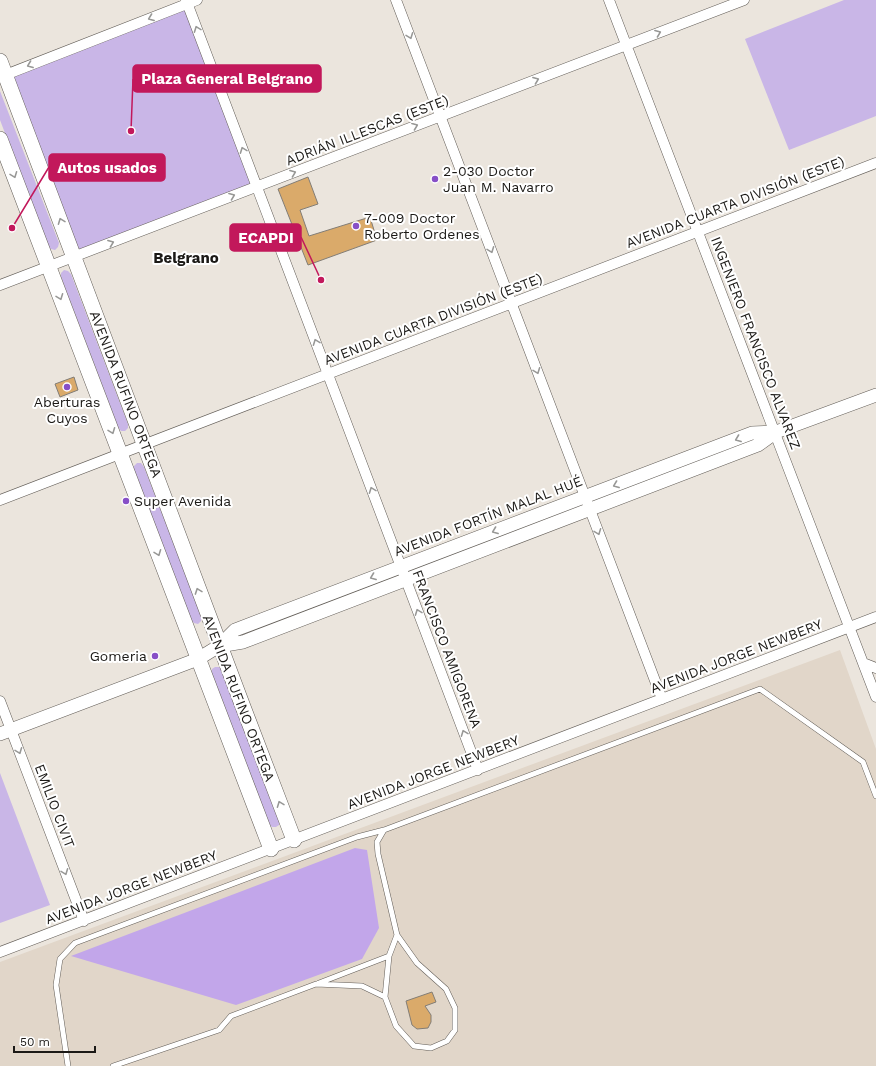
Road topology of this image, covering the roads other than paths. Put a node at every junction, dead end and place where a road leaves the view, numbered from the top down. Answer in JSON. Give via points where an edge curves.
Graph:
{"nodes":[{"id":1,"x":396,"y":0,"type":"edge"},
{"id":2,"x":609,"y":0,"type":"edge"},
{"id":3,"x":744,"y":0,"type":"edge"},
{"id":4,"x":190,"y":1,"type":"edge"},
{"id":5,"x":626,"y":45,"type":"junction"},
{"id":6,"x":2,"y":71,"type":"edge"},
{"id":7,"x":440,"y":116,"type":"junction"},
{"id":8,"x":0,"y":139,"type":"edge"},
{"id":9,"x":876,"y":163,"type":"edge"},
{"id":10,"x":257,"y":187,"type":"junction"},
{"id":11,"x":698,"y":232,"type":"junction"},
{"id":12,"x":74,"y":257,"type":"junction"},
{"id":13,"x":49,"y":266,"type":"junction"},
{"id":14,"x":0,"y":285,"type":"edge"},
{"id":15,"x":511,"y":304,"type":"junction"},
{"id":16,"x":328,"y":374,"type":"junction"},
{"id":17,"x":876,"y":395,"type":"edge"},
{"id":18,"x":776,"y":432,"type":"junction"},
{"id":19,"x":145,"y":444,"type":"junction"},
{"id":20,"x":120,"y":454,"type":"junction"},
{"id":21,"x":0,"y":500,"type":"edge"},
{"id":22,"x":587,"y":503,"type":"junction"},
{"id":23,"x":401,"y":567,"type":"junction"},
{"id":24,"x":406,"y":579,"type":"junction"},
{"id":25,"x":876,"y":617,"type":"edge"},
{"id":26,"x":850,"y":627,"type":"junction"},
{"id":27,"x":218,"y":646,"type":"junction"},
{"id":28,"x":198,"y":659,"type":"junction"},
{"id":29,"x":863,"y":663,"type":"junction"},
{"id":30,"x":876,"y":668,"type":"edge"},
{"id":31,"x":876,"y":697,"type":"edge"},
{"id":32,"x":662,"y":699,"type":"junction"},
{"id":33,"x":0,"y":702,"type":"edge"},
{"id":34,"x":5,"y":732,"type":"edge"},
{"id":35,"x":478,"y":770,"type":"junction"},
{"id":36,"x":876,"y":796,"type":"edge"},
{"id":37,"x":384,"y":830,"type":"junction"},
{"id":38,"x":294,"y":840,"type":"junction"},
{"id":39,"x":271,"y":849,"type":"junction"},
{"id":40,"x":84,"y":920,"type":"junction"},
{"id":41,"x":397,"y":935,"type":"junction"},
{"id":42,"x":0,"y":952,"type":"edge"},
{"id":43,"x":388,"y":956,"type":"junction"},
{"id":44,"x":316,"y":984,"type":"junction"},
{"id":45,"x":385,"y":997,"type":"junction"},
{"id":46,"x":68,"y":1066,"type":"edge"},
{"id":47,"x":113,"y":1066,"type":"edge"}],
"edges":[{"from":1,"to":7,"type":"street","one_way":true},
{"from":2,"to":5,"type":"street","name":"INGENIERO FRANCISCO ALVAREZ"},
{"from":5,"to":3,"type":"street","name":"ADRIÁN ILLESCAS (ESTE)","one_way":true},
{"from":4,"to":6,"type":"street","one_way":true},
{"from":10,"to":4,"type":"street","name":"FRANCISCO AMIGORENA","one_way":true},
{"from":7,"to":5,"type":"street","name":"ADRIÁN ILLESCAS (ESTE)","one_way":true},
{"from":5,"to":11,"type":"street","name":"INGENIERO FRANCISCO ALVAREZ"},
{"from":12,"to":6,"type":"main road","name":"AVENIDA RUFINO ORTEGA","one_way":true},
{"from":10,"to":7,"type":"street","name":"ADRIÁN ILLESCAS (ESTE)","one_way":true},
{"from":7,"to":15,"type":"street","one_way":true},
{"from":8,"to":13,"type":"main road","name":"AVENIDA RUFINO ORTEGA","one_way":true},
{"from":9,"to":11,"type":"street","name":"AVENIDA CUARTA DIVISIÓN (ESTE)"},
{"from":12,"to":10,"type":"street","name":"ADRIÁN ILLESCAS (ESTE)","one_way":true},
{"from":16,"to":10,"type":"street","name":"FRANCISCO AMIGORENA","one_way":true},
{"from":11,"to":15,"type":"street","name":"AVENIDA CUARTA DIVISIÓN (ESTE)"},
{"from":11,"to":18,"type":"street","name":"INGENIERO FRANCISCO ALVAREZ"},
{"from":12,"to":13,"type":"street","name":"ADRIÁN ILLESCAS (ESTE)"},
{"from":12,"to":19,"type":"main road","name":"AVENIDA RUFINO ORTEGA"},
{"from":13,"to":14,"type":"street","name":"ADRIÁN ILLESCAS (ESTE)"},
{"from":13,"to":20,"type":"main road","name":"AVENIDA RUFINO ORTEGA","one_way":true},
{"from":15,"to":16,"type":"street","name":"AVENIDA CUARTA DIVISIÓN (ESTE)"},
{"from":15,"to":22,"type":"street","one_way":true},
{"from":16,"to":19,"type":"street","name":"AVENIDA CUARTA DIVISIÓN (ESTE)"},
{"from":23,"to":16,"type":"street","name":"FRANCISCO AMIGORENA","one_way":true},
{"from":17,"to":18,"type":"street","name":"AVENIDA FORTÍN MALAL HUÉ"},
{"from":18,"to":22,"type":"street","name":"AVENIDA FORTÍN MALAL HUÉ","via":[[752,433]]},
{"from":18,"to":26,"type":"street","name":"INGENIERO FRANCISCO ALVAREZ"},
{"from":19,"to":20,"type":"street","name":"AVENIDA CUARTA DIVISIÓN (ESTE)"},
{"from":27,"to":19,"type":"main road","name":"AVENIDA RUFINO ORTEGA","one_way":true},
{"from":20,"to":21,"type":"street","name":"AVENIDA CUARTA DIVISIÓN (ESTE)"},
{"from":20,"to":28,"type":"main road","name":"AVENIDA RUFINO ORTEGA","one_way":true},
{"from":22,"to":23,"type":"street","name":"AVENIDA FORTÍN MALAL HUÉ","one_way":true},
{"from":22,"to":24,"type":"street","name":"AVENIDA FORTÍN MALAL HUÉ"},
{"from":22,"to":32,"type":"street","one_way":true},
{"from":23,"to":24,"type":"street","name":"FRANCISCO AMIGORENA"},
{"from":23,"to":27,"type":"street","name":"AVENIDA FORTÍN MALAL HUÉ","one_way":true,"via":[[236,630]]},
{"from":24,"to":27,"type":"street","name":"AVENIDA FORTÍN MALAL HUÉ","via":[[243,642]]},
{"from":35,"to":24,"type":"street","name":"FRANCISCO AMIGORENA","one_way":true},
{"from":25,"to":26,"type":"street","name":"AVENIDA JORGE NEWBERY"},
{"from":26,"to":29,"type":"street","name":"INGENIERO FRANCISCO ALVAREZ"},
{"from":26,"to":32,"type":"street","name":"AVENIDA JORGE NEWBERY"},
{"from":27,"to":28,"type":"street","name":"AVENIDA FORTÍN MALAL HUÉ"},
{"from":38,"to":27,"type":"main road","name":"AVENIDA RUFINO ORTEGA","one_way":true},
{"from":28,"to":34,"type":"street","name":"AVENIDA FORTÍN MALAL HUÉ"},
{"from":28,"to":39,"type":"main road","name":"AVENIDA RUFINO ORTEGA"},
{"from":29,"to":30,"type":"street"},
{"from":29,"to":31,"type":"street","name":"INGENIERO FRANCISCO ALVAREZ"},
{"from":32,"to":35,"type":"street","name":"AVENIDA JORGE NEWBERY"},
{"from":33,"to":34,"type":"street","name":"EMILIO CIVIT"},
{"from":34,"to":40,"type":"street","name":"EMILIO CIVIT","one_way":true},
{"from":35,"to":38,"type":"street","name":"AVENIDA JORGE NEWBERY"},
{"from":36,"to":37,"type":"lane","via":[[863,762],[760,689]]},
{"from":37,"to":41,"type":"lane","via":[[377,842],[378,854]]},
{"from":37,"to":46,"type":"lane","via":[[357,837],[74,943],[60,959],[56,985]]},
{"from":38,"to":39,"type":"street","name":"AVENIDA JORGE NEWBERY"},
{"from":39,"to":40,"type":"street","name":"AVENIDA JORGE NEWBERY"},
{"from":40,"to":42,"type":"street","name":"AVENIDA JORGE NEWBERY"},
{"from":41,"to":43,"type":"lane"},
{"from":41,"to":45,"type":"lane","via":[[417,963],[446,989],[455,1008],[455,1030],[446,1041],[431,1048],[414,1046],[396,1026]]},
{"from":43,"to":44,"type":"lane"},
{"from":43,"to":45,"type":"lane"},
{"from":44,"to":45,"type":"lane","via":[[362,986]]},
{"from":44,"to":47,"type":"lane","via":[[231,1016],[220,1030]]}]}
